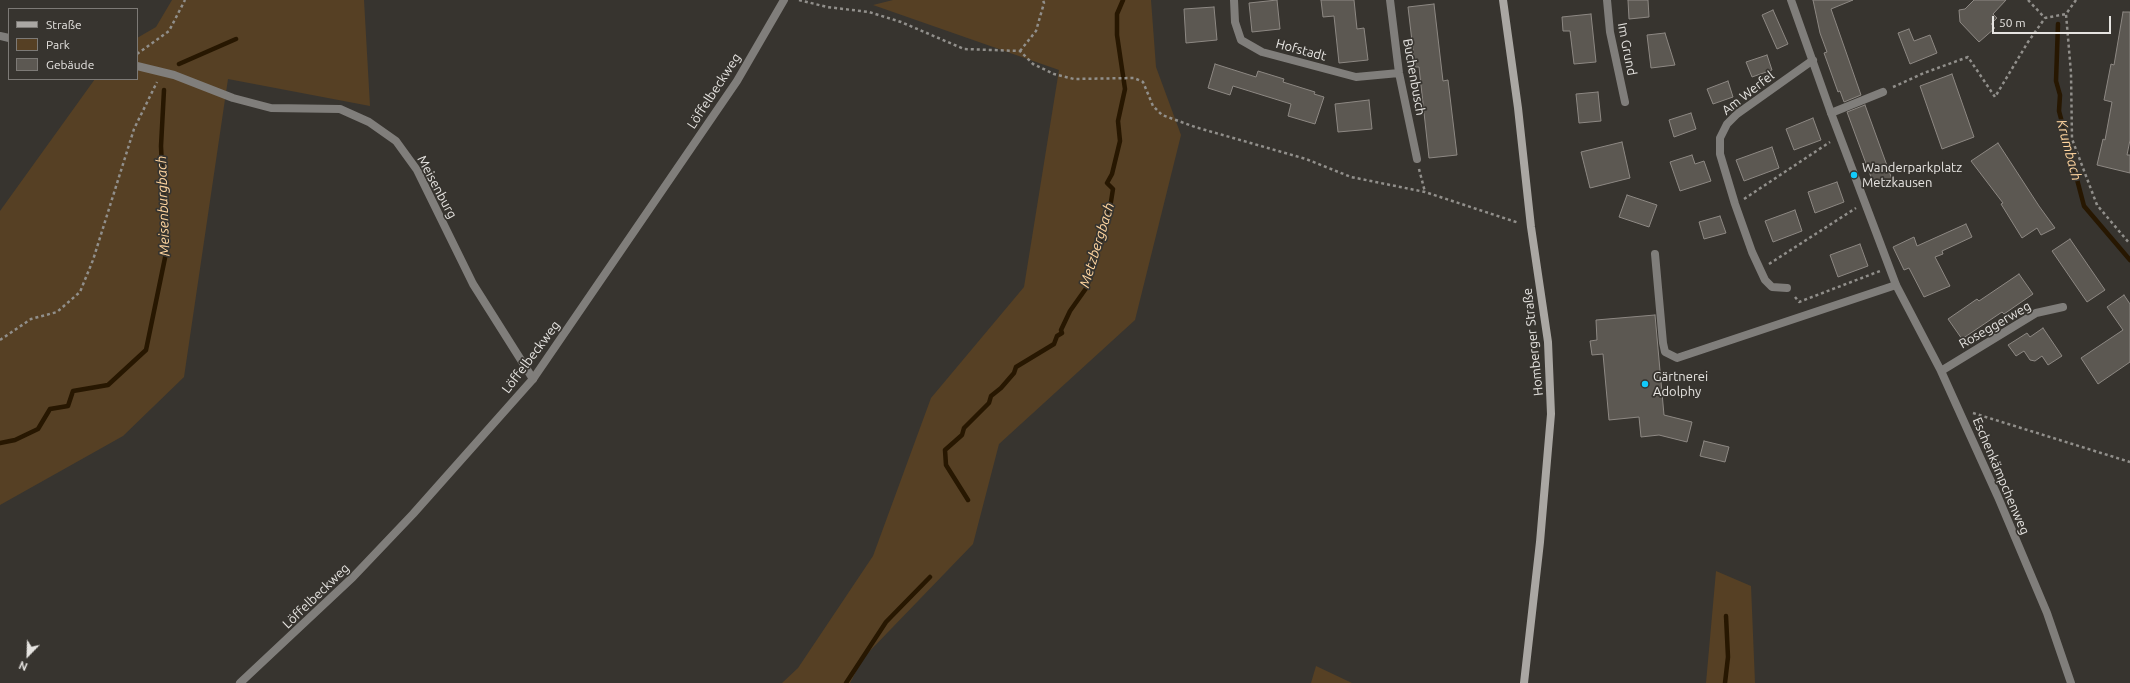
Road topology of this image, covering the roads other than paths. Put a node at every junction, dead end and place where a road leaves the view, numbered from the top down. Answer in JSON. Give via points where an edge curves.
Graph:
{"nodes":[{"id":1,"x":784,"y":0,"type":"edge"},
{"id":2,"x":1234,"y":0,"type":"edge"},
{"id":3,"x":1390,"y":0,"type":"edge"},
{"id":4,"x":1503,"y":0,"type":"edge"},
{"id":5,"x":1607,"y":0,"type":"edge"},
{"id":6,"x":1791,"y":0,"type":"edge"},
{"id":7,"x":1813,"y":60,"type":"junction"},
{"id":8,"x":138,"y":66,"type":"edge"},
{"id":9,"x":1399,"y":73,"type":"junction"},
{"id":10,"x":1883,"y":92,"type":"road end"},
{"id":11,"x":1625,"y":102,"type":"dead end"},
{"id":12,"x":1831,"y":113,"type":"junction"},
{"id":13,"x":1417,"y":158,"type":"road end"},
{"id":14,"x":1655,"y":254,"type":"dead end"},
{"id":15,"x":1896,"y":285,"type":"junction"},
{"id":16,"x":1787,"y":288,"type":"road end"},
{"id":17,"x":2063,"y":307,"type":"dead end"},
{"id":18,"x":1941,"y":371,"type":"junction"},
{"id":19,"x":533,"y":379,"type":"junction"},
{"id":20,"x":240,"y":683,"type":"edge"},
{"id":21,"x":1524,"y":683,"type":"edge"},
{"id":22,"x":2072,"y":683,"type":"edge"}],
"edges":[{"from":1,"to":19,"type":"street","name":"Löffelbeckweg","via":[[737,81]]},
{"from":2,"to":9,"type":"street","name":"Hofstadt","via":[[1235,22],[1240,40],[1262,52],[1356,77]]},
{"from":3,"to":9,"type":"street","name":"Buchenbusch"},
{"from":4,"to":21,"type":"main road","name":"Homberger Straße","via":[[1548,342],[1551,414]]},
{"from":5,"to":11,"type":"street","name":"Im Grund","via":[[1610,32]]},
{"from":6,"to":7,"type":"street","name":"Eschenkämpchenweg"},
{"from":7,"to":12,"type":"street","name":"Eschenkämpchenweg"},
{"from":7,"to":16,"type":"street","name":"Am Werfel","via":[[1737,114],[1727,124],[1720,138],[1720,154],[1735,204],[1765,280],[1772,287]]},
{"from":8,"to":19,"type":"street","name":"Meisenburg","via":[[271,108],[340,109],[369,122],[396,141],[417,170],[473,284]]},
{"from":9,"to":13,"type":"street","name":"Buchenbusch"},
{"from":10,"to":12,"type":"street"},
{"from":12,"to":15,"type":"street","name":"Eschenkämpchenweg"},
{"from":14,"to":15,"type":"street","via":[[1665,352],[1676,358]]},
{"from":15,"to":18,"type":"street","name":"Eschenkämpchenweg"},
{"from":17,"to":18,"type":"street","name":"Roseggerweg","via":[[2036,313]]},
{"from":18,"to":22,"type":"street","name":"Eschenkämpchenweg","via":[[2047,613]]},
{"from":19,"to":20,"type":"street","name":"Löffelbeckweg","via":[[414,514],[283,645]]}]}
